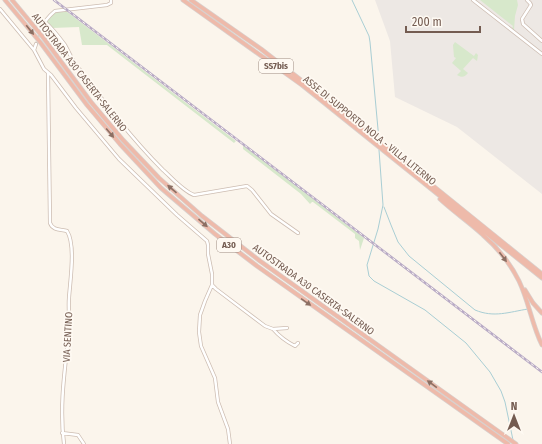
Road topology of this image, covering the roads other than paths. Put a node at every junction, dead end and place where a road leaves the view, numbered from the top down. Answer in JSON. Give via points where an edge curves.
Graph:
{"nodes":[{"id":1,"x":5,"y":0,"type":"edge"},
{"id":2,"x":12,"y":0,"type":"edge"},
{"id":3,"x":111,"y":0,"type":"edge"},
{"id":4,"x":183,"y":0,"type":"edge"},
{"id":5,"x":191,"y":0,"type":"edge"},
{"id":6,"x":473,"y":0,"type":"edge"},
{"id":7,"x":527,"y":0,"type":"edge"},
{"id":8,"x":0,"y":9,"type":"edge"},
{"id":9,"x":45,"y":22,"type":"junction"},
{"id":10,"x":41,"y":29,"type":"tunnel mouth"},
{"id":11,"x":542,"y":41,"type":"edge"},
{"id":12,"x":36,"y":44,"type":"tunnel mouth"},
{"id":13,"x":34,"y":50,"type":"junction"},
{"id":14,"x":542,"y":54,"type":"edge"},
{"id":15,"x":48,"y":73,"type":"junction"},
{"id":16,"x":424,"y":183,"type":"junction"},
{"id":17,"x":298,"y":233,"type":"dead end"},
{"id":18,"x":542,"y":274,"type":"edge"},
{"id":19,"x":542,"y":278,"type":"edge"},
{"id":20,"x":520,"y":283,"type":"junction"},
{"id":21,"x":212,"y":285,"type":"junction"},
{"id":22,"x":541,"y":312,"type":"edge"},
{"id":23,"x":287,"y":328,"type":"dead end"},
{"id":24,"x":273,"y":330,"type":"junction"},
{"id":25,"x":298,"y":343,"type":"dead end"},
{"id":26,"x":542,"y":345,"type":"edge"},
{"id":27,"x":62,"y":433,"type":"junction"},
{"id":28,"x":64,"y":444,"type":"edge"},
{"id":29,"x":84,"y":444,"type":"edge"},
{"id":30,"x":230,"y":444,"type":"edge"},
{"id":31,"x":508,"y":444,"type":"edge"},
{"id":32,"x":516,"y":444,"type":"edge"}],
"edges":[{"from":1,"to":31,"type":"highway","name":"AUTOSTRADA A30 CASERTA-SALERNO","number":"A30","one_way":true,"via":[[115,139],[161,188],[257,266]]},
{"from":32,"to":2,"type":"highway","name":"AUTOSTRADA A30 CASERTA-SALERNO","number":"A30","one_way":true,"via":[[230,239],[202,216],[159,178],[123,140]]},
{"from":3,"to":9,"type":"street","via":[[107,5],[56,11]]},
{"from":4,"to":16,"type":"highway","name":"ASSE DI SUPPORTO NOLA - VILLA LITERNO","number":"SS7bis","via":[[302,85]]},
{"from":5,"to":18,"type":"highway","name":"ASSE DI SUPPORTO NOLA - VILLA LITERNO","number":"SS7bis","via":[[261,49]]},
{"from":6,"to":14,"type":"street"},
{"from":7,"to":11,"type":"street","via":[[531,5],[522,23]]},
{"from":8,"to":13,"type":"street"},
{"from":9,"to":10,"type":"street"},
{"from":9,"to":17,"type":"street","via":[[65,45],[76,65],[112,114],[154,161],[189,193],[197,195],[247,186],[271,214]]},
{"from":12,"to":13,"type":"street"},
{"from":13,"to":15,"type":"street"},
{"from":15,"to":21,"type":"street","via":[[119,158],[207,241]]},
{"from":15,"to":27,"type":"street","name":"VIA SENTINO","via":[[50,223],[55,229],[67,232],[72,255]]},
{"from":16,"to":19,"type":"highway","name":"ASSE DI SUPPORTO NOLA - VILLA LITERNO","number":"SS7bis"},
{"from":16,"to":20,"type":"highway","one_way":true,"via":[[491,242]]},
{"from":20,"to":22,"type":"highway"},
{"from":20,"to":26,"type":"highway"},
{"from":21,"to":24,"type":"street"},
{"from":21,"to":30,"type":"street","via":[[200,315],[199,332],[201,346],[215,378],[218,402],[228,428]]},
{"from":23,"to":24,"type":"street"},
{"from":24,"to":25,"type":"street","via":[[295,346]]},
{"from":27,"to":28,"type":"street","name":"VIA SENTINO"},
{"from":27,"to":29,"type":"street","via":[[76,434]]}]}
